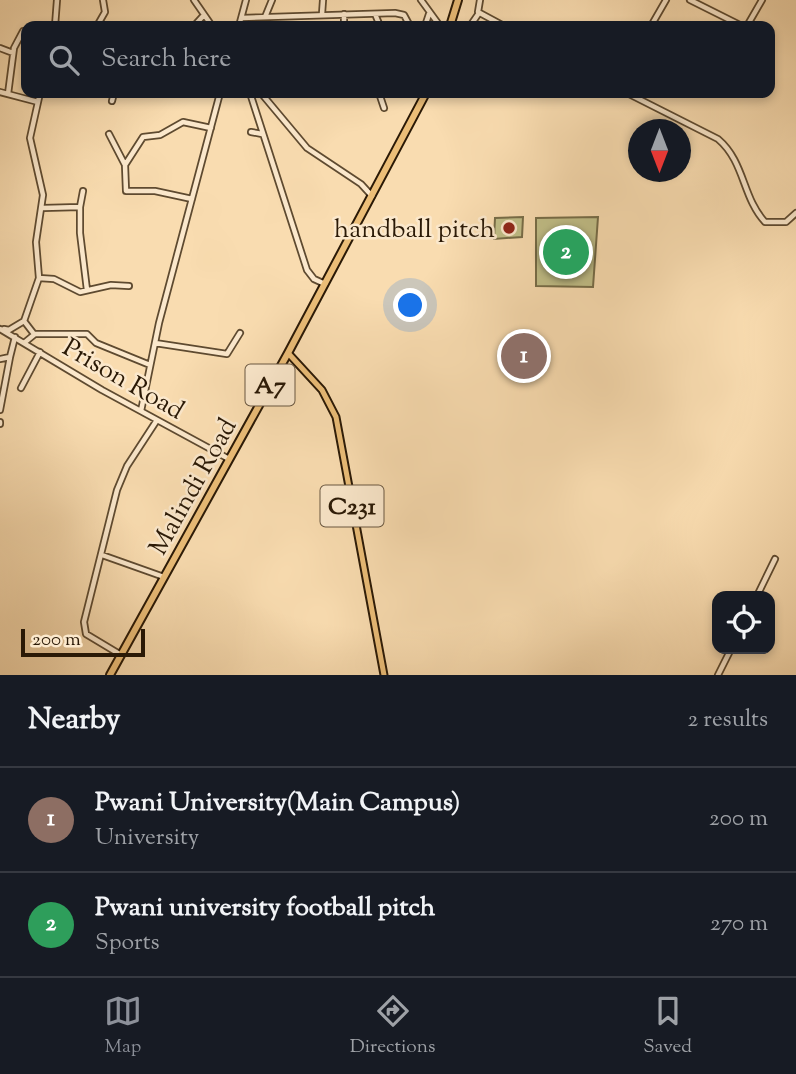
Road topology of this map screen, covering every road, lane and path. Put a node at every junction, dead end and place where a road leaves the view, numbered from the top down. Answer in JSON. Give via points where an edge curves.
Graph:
{"nodes":[{"id":1,"x":57,"y":0,"type":"edge"},
{"id":2,"x":103,"y":0,"type":"edge"},
{"id":3,"x":194,"y":0,"type":"edge"},
{"id":4,"x":246,"y":0,"type":"edge"},
{"id":5,"x":272,"y":0,"type":"edge"},
{"id":6,"x":323,"y":0,"type":"edge"},
{"id":7,"x":421,"y":0,"type":"edge"},
{"id":8,"x":458,"y":0,"type":"edge"},
{"id":9,"x":480,"y":0,"type":"edge"},
{"id":10,"x":666,"y":0,"type":"edge"},
{"id":11,"x":691,"y":0,"type":"edge"},
{"id":12,"x":762,"y":0,"type":"edge"},
{"id":13,"x":429,"y":13,"type":"junction"},
{"id":14,"x":480,"y":13,"type":"junction"},
{"id":15,"x":323,"y":14,"type":"junction"},
{"id":16,"x":375,"y":14,"type":"junction"},
{"id":17,"x":204,"y":15,"type":"junction"},
{"id":18,"x":344,"y":15,"type":"junction"},
{"id":19,"x":265,"y":17,"type":"junction"},
{"id":20,"x":242,"y":18,"type":"junction"},
{"id":21,"x":55,"y":21,"type":"edge"},
{"id":22,"x":100,"y":21,"type":"edge"},
{"id":23,"x":199,"y":21,"type":"edge"},
{"id":24,"x":208,"y":21,"type":"edge"},
{"id":25,"x":241,"y":21,"type":"edge"},
{"id":26,"x":344,"y":21,"type":"edge"},
{"id":27,"x":378,"y":21,"type":"edge"},
{"id":28,"x":408,"y":21,"type":"edge"},
{"id":29,"x":427,"y":21,"type":"edge"},
{"id":30,"x":436,"y":21,"type":"edge"},
{"id":31,"x":452,"y":21,"type":"edge"},
{"id":32,"x":474,"y":21,"type":"edge"},
{"id":33,"x":495,"y":21,"type":"edge"},
{"id":34,"x":654,"y":21,"type":"edge"},
{"id":35,"x":735,"y":21,"type":"edge"},
{"id":36,"x":748,"y":21,"type":"edge"},
{"id":37,"x":21,"y":35,"type":"edge"},
{"id":38,"x":0,"y":48,"type":"edge"},
{"id":39,"x":13,"y":53,"type":"junction"},
{"id":40,"x":0,"y":92,"type":"edge"},
{"id":41,"x":8,"y":94,"type":"junction"},
{"id":42,"x":21,"y":98,"type":"edge"},
{"id":43,"x":22,"y":98,"type":"edge"},
{"id":44,"x":38,"y":98,"type":"edge"},
{"id":45,"x":113,"y":98,"type":"edge"},
{"id":46,"x":219,"y":98,"type":"edge"},
{"id":47,"x":251,"y":98,"type":"edge"},
{"id":48,"x":265,"y":98,"type":"edge"},
{"id":49,"x":381,"y":98,"type":"edge"},
{"id":50,"x":423,"y":98,"type":"edge"},
{"id":51,"x":637,"y":98,"type":"edge"},
{"id":52,"x":113,"y":101,"type":"dead end"},
{"id":53,"x":37,"y":102,"type":"junction"},
{"id":54,"x":384,"y":108,"type":"dead end"},
{"id":55,"x":211,"y":128,"type":"junction"},
{"id":56,"x":251,"y":132,"type":"dead end"},
{"id":57,"x":109,"y":134,"type":"dead end"},
{"id":58,"x":262,"y":134,"type":"junction"},
{"id":59,"x":125,"y":165,"type":"junction"},
{"id":60,"x":361,"y":184,"type":"junction"},
{"id":61,"x":376,"y":187,"type":"junction"},
{"id":62,"x":83,"y":191,"type":"dead end"},
{"id":63,"x":372,"y":196,"type":"junction"},
{"id":64,"x":192,"y":199,"type":"junction"},
{"id":65,"x":80,"y":207,"type":"junction"},
{"id":66,"x":43,"y":208,"type":"junction"},
{"id":67,"x":796,"y":212,"type":"edge"},
{"id":68,"x":39,"y":278,"type":"junction"},
{"id":69,"x":325,"y":284,"type":"junction"},
{"id":70,"x":129,"y":286,"type":"dead end"},
{"id":71,"x":87,"y":290,"type":"junction"},
{"id":72,"x":24,"y":321,"type":"junction"},
{"id":73,"x":0,"y":328,"type":"edge"},
{"id":74,"x":240,"y":333,"type":"dead end"},
{"id":75,"x":35,"y":334,"type":"junction"},
{"id":76,"x":15,"y":337,"type":"junction"},
{"id":77,"x":24,"y":343,"type":"junction"},
{"id":78,"x":155,"y":343,"type":"junction"},
{"id":79,"x":40,"y":352,"type":"junction"},
{"id":80,"x":288,"y":353,"type":"junction"},
{"id":81,"x":10,"y":357,"type":"junction"},
{"id":82,"x":0,"y":359,"type":"edge"},
{"id":83,"x":150,"y":365,"type":"junction"},
{"id":84,"x":21,"y":388,"type":"dead end"},
{"id":85,"x":0,"y":410,"type":"edge"},
{"id":86,"x":141,"y":411,"type":"junction"},
{"id":87,"x":156,"y":420,"type":"junction"},
{"id":88,"x":229,"y":459,"type":"junction"},
{"id":89,"x":102,"y":555,"type":"junction"},
{"id":90,"x":775,"y":559,"type":"dead end"},
{"id":91,"x":164,"y":577,"type":"junction"},
{"id":92,"x":759,"y":591,"type":"edge"},
{"id":93,"x":728,"y":654,"type":"edge"},
{"id":94,"x":121,"y":655,"type":"junction"},
{"id":95,"x":110,"y":675,"type":"edge"},
{"id":96,"x":384,"y":675,"type":"edge"},
{"id":97,"x":718,"y":675,"type":"edge"}],
"edges":[{"from":1,"to":21,"type":"street"},
{"from":2,"to":22,"type":"street","via":[[105,12]]},
{"from":3,"to":17,"type":"street"},
{"from":4,"to":20,"type":"street"},
{"from":5,"to":19,"type":"street"},
{"from":6,"to":15,"type":"street"},
{"from":7,"to":13,"type":"street"},
{"from":8,"to":31,"type":"highway"},
{"from":9,"to":14,"type":"street"},
{"from":10,"to":34,"type":"street"},
{"from":11,"to":35,"type":"street"},
{"from":12,"to":36,"type":"street"},
{"from":13,"to":29,"type":"street"},
{"from":13,"to":30,"type":"street"},
{"from":14,"to":32,"type":"street"},
{"from":14,"to":33,"type":"street"},
{"from":15,"to":18,"type":"street"},
{"from":15,"to":19,"type":"street"},
{"from":16,"to":18,"type":"street"},
{"from":16,"to":27,"type":"street"},
{"from":16,"to":28,"type":"street","via":[[401,13]]},
{"from":17,"to":23,"type":"street"},
{"from":17,"to":24,"type":"street"},
{"from":18,"to":26,"type":"street"},
{"from":19,"to":20,"type":"street"},
{"from":20,"to":25,"type":"street"},
{"from":37,"to":39,"type":"street"},
{"from":38,"to":39,"type":"street"},
{"from":39,"to":41,"type":"street"},
{"from":40,"to":41,"type":"street"},
{"from":41,"to":42,"type":"street"},
{"from":43,"to":53,"type":"street"},
{"from":44,"to":53,"type":"street"},
{"from":45,"to":52,"type":"street"},
{"from":46,"to":55,"type":"street"},
{"from":47,"to":58,"type":"street"},
{"from":48,"to":60,"type":"street","via":[[307,148]]},
{"from":49,"to":54,"type":"street"},
{"from":50,"to":61,"type":"highway","name":"Malindi Road","number":"A7"},
{"from":51,"to":67,"type":"street","via":[[730,149],[765,222],[786,222]]},
{"from":53,"to":66,"type":"street","via":[[31,145],[41,175]]},
{"from":55,"to":59,"type":"street","via":[[183,122],[160,135],[143,137]]},
{"from":55,"to":64,"type":"street"},
{"from":56,"to":58,"type":"street"},
{"from":57,"to":59,"type":"street"},
{"from":58,"to":69,"type":"street","via":[[307,270]]},
{"from":59,"to":64,"type":"street","via":[[126,191]]},
{"from":60,"to":61,"type":"street"},
{"from":60,"to":63,"type":"street"},
{"from":61,"to":63,"type":"highway","name":"Malindi Road","number":"A7"},
{"from":62,"to":65,"type":"street"},
{"from":63,"to":69,"type":"highway","name":"Malindi Road","number":"A7"},
{"from":64,"to":78,"type":"street"},
{"from":65,"to":66,"type":"street"},
{"from":65,"to":71,"type":"street"},
{"from":66,"to":68,"type":"street","via":[[37,222]]},
{"from":68,"to":71,"type":"street","via":[[54,279],[80,292]]},
{"from":68,"to":72,"type":"street"},
{"from":69,"to":80,"type":"highway","name":"Malindi Road","number":"A7"},
{"from":70,"to":71,"type":"street"},
{"from":72,"to":73,"type":"street","via":[[9,330]]},
{"from":72,"to":75,"type":"street"},
{"from":73,"to":76,"type":"street","name":"Prison Road"},
{"from":74,"to":78,"type":"street","via":[[227,354]]},
{"from":75,"to":77,"type":"street"},
{"from":75,"to":83,"type":"street","via":[[87,334],[96,343]]},
{"from":76,"to":77,"type":"street","name":"Prison Road"},
{"from":76,"to":81,"type":"street"},
{"from":77,"to":79,"type":"street","name":"Prison Road"},
{"from":78,"to":83,"type":"street"},
{"from":79,"to":84,"type":"street"},
{"from":79,"to":86,"type":"street","name":"Prison Road"},
{"from":80,"to":88,"type":"highway","name":"Malindi Road","number":"A7"},
{"from":80,"to":96,"type":"main road","number":"C231","via":[[322,390],[335,417]]},
{"from":81,"to":82,"type":"street"},
{"from":81,"to":85,"type":"street"},
{"from":83,"to":86,"type":"street"},
{"from":86,"to":87,"type":"street","name":"Prison Road"},
{"from":87,"to":88,"type":"street","name":"Prison Road"},
{"from":87,"to":89,"type":"street","via":[[121,479]]},
{"from":88,"to":91,"type":"highway","name":"Malindi Road","number":"A7"},
{"from":89,"to":91,"type":"street"},
{"from":89,"to":94,"type":"street","via":[[84,631]]},
{"from":90,"to":92,"type":"street"},
{"from":91,"to":94,"type":"highway","name":"Malindi Road","number":"A7"},
{"from":93,"to":97,"type":"street"},
{"from":94,"to":95,"type":"highway","name":"Malindi Road","number":"A7"}]}
